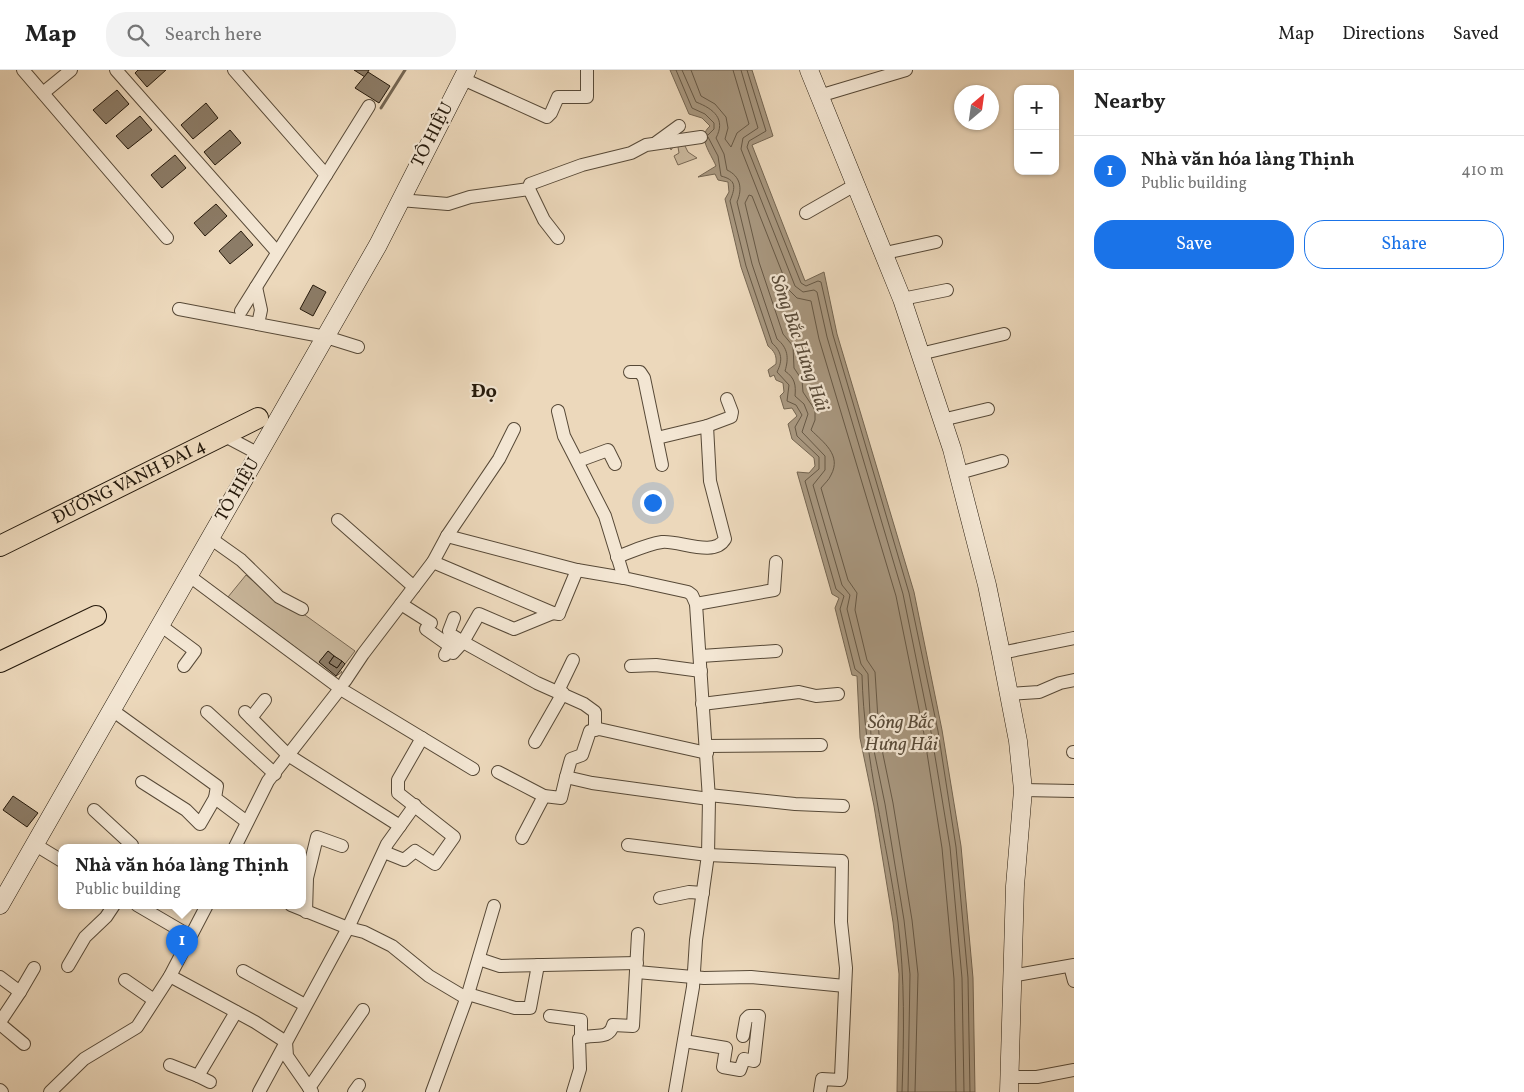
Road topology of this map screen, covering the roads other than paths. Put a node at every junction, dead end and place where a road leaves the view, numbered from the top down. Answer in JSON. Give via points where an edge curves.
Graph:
{"nodes":[{"id":1,"x":23,"y":70,"type":"edge"},
{"id":2,"x":70,"y":70,"type":"edge"},
{"id":3,"x":116,"y":70,"type":"edge"},
{"id":4,"x":234,"y":70,"type":"edge"},
{"id":5,"x":587,"y":70,"type":"edge"},
{"id":6,"x":809,"y":70,"type":"edge"},
{"id":7,"x":906,"y":70,"type":"edge"},
{"id":8,"x":465,"y":75,"type":"edge"},
{"id":9,"x":43,"y":93,"type":"junction"},
{"id":10,"x":819,"y":96,"type":"junction"},
{"id":11,"x":369,"y":106,"type":"dead end"},
{"id":12,"x":679,"y":126,"type":"dead end"},
{"id":13,"x":701,"y":138,"type":"dead end"},
{"id":14,"x":654,"y":144,"type":"junction"},
{"id":15,"x":326,"y":175,"type":"junction"},
{"id":16,"x":855,"y":185,"type":"junction"},
{"id":17,"x":529,"y":189,"type":"junction"},
{"id":18,"x":400,"y":200,"type":"junction"},
{"id":19,"x":806,"y":213,"type":"dead end"},
{"id":20,"x":167,"y":238,"type":"dead end"},
{"id":21,"x":558,"y":238,"type":"dead end"},
{"id":22,"x":936,"y":242,"type":"dead end"},
{"id":23,"x":277,"y":252,"type":"junction"},
{"id":24,"x":885,"y":253,"type":"junction"},
{"id":25,"x":256,"y":287,"type":"junction"},
{"id":26,"x":947,"y":290,"type":"dead end"},
{"id":27,"x":902,"y":299,"type":"junction"},
{"id":28,"x":179,"y":309,"type":"dead end"},
{"id":29,"x":241,"y":311,"type":"dead end"},
{"id":30,"x":258,"y":324,"type":"junction"},
{"id":31,"x":1004,"y":334,"type":"dead end"},
{"id":32,"x":326,"y":337,"type":"junction"},
{"id":33,"x":358,"y":347,"type":"dead end"},
{"id":34,"x":920,"y":354,"type":"junction"},
{"id":35,"x":630,"y":372,"type":"dead end"},
{"id":36,"x":727,"y":399,"type":"dead end"},
{"id":37,"x":988,"y":409,"type":"dead end"},
{"id":38,"x":558,"y":411,"type":"dead end"},
{"id":39,"x":258,"y":418,"type":"dead end"},
{"id":40,"x":942,"y":420,"type":"junction"},
{"id":41,"x":707,"y":426,"type":"junction"},
{"id":42,"x":514,"y":429,"type":"dead end"},
{"id":43,"x":223,"y":435,"type":"junction"},
{"id":44,"x":657,"y":438,"type":"junction"},
{"id":45,"x":259,"y":454,"type":"junction"},
{"id":46,"x":578,"y":461,"type":"junction"},
{"id":47,"x":1002,"y":461,"type":"dead end"},
{"id":48,"x":615,"y":464,"type":"dead end"},
{"id":49,"x":662,"y":465,"type":"dead end"},
{"id":50,"x":959,"y":473,"type":"junction"},
{"id":51,"x":338,"y":520,"type":"dead end"},
{"id":52,"x":210,"y":538,"type":"junction"},
{"id":53,"x":449,"y":541,"type":"junction"},
{"id":54,"x":0,"y":546,"type":"edge"},
{"id":55,"x":617,"y":557,"type":"junction"},
{"id":56,"x":433,"y":562,"type":"junction"},
{"id":57,"x":776,"y":562,"type":"dead end"},
{"id":58,"x":576,"y":570,"type":"junction"},
{"id":59,"x":188,"y":575,"type":"junction"},
{"id":60,"x":624,"y":578,"type":"junction"},
{"id":61,"x":414,"y":587,"type":"junction"},
{"id":62,"x":401,"y":604,"type":"junction"},
{"id":63,"x":696,"y":604,"type":"junction"},
{"id":64,"x":302,"y":609,"type":"dead end"},
{"id":65,"x":553,"y":613,"type":"junction"},
{"id":66,"x":96,"y":616,"type":"dead end"},
{"id":67,"x":454,"y":618,"type":"dead end"},
{"id":68,"x":160,"y":625,"type":"junction"},
{"id":69,"x":1074,"y":638,"type":"edge"},
{"id":70,"x":463,"y":642,"type":"junction"},
{"id":71,"x":776,"y":651,"type":"dead end"},
{"id":72,"x":1001,"y":653,"type":"junction"},
{"id":73,"x":701,"y":656,"type":"junction"},
{"id":74,"x":573,"y":660,"type":"dead end"},
{"id":75,"x":0,"y":662,"type":"edge"},
{"id":76,"x":184,"y":666,"type":"dead end"},
{"id":77,"x":631,"y":666,"type":"dead end"},
{"id":78,"x":700,"y":671,"type":"junction"},
{"id":79,"x":1074,"y":680,"type":"edge"},
{"id":80,"x":341,"y":687,"type":"junction"},
{"id":81,"x":560,"y":692,"type":"junction"},
{"id":82,"x":838,"y":694,"type":"dead end"},
{"id":83,"x":1008,"y":694,"type":"junction"},
{"id":84,"x":265,"y":700,"type":"dead end"},
{"id":85,"x":702,"y":704,"type":"junction"},
{"id":86,"x":112,"y":710,"type":"junction"},
{"id":87,"x":207,"y":712,"type":"dead end"},
{"id":88,"x":595,"y":730,"type":"junction"},
{"id":89,"x":422,"y":738,"type":"junction"},
{"id":90,"x":535,"y":742,"type":"dead end"},
{"id":91,"x":821,"y":746,"type":"dead end"},
{"id":92,"x":706,"y":750,"type":"junction"},
{"id":93,"x":288,"y":755,"type":"junction"},
{"id":94,"x":473,"y":769,"type":"dead end"},
{"id":95,"x":498,"y":772,"type":"dead end"},
{"id":96,"x":275,"y":774,"type":"junction"},
{"id":97,"x":566,"y":777,"type":"junction"},
{"id":98,"x":142,"y":782,"type":"dead end"},
{"id":99,"x":1023,"y":790,"type":"junction"},
{"id":100,"x":1074,"y":791,"type":"edge"},
{"id":101,"x":544,"y":796,"type":"junction"},
{"id":102,"x":709,"y":796,"type":"junction"},
{"id":103,"x":215,"y":798,"type":"junction"},
{"id":104,"x":415,"y":805,"type":"junction"},
{"id":105,"x":843,"y":806,"type":"dead end"},
{"id":106,"x":94,"y":810,"type":"dead end"},
{"id":107,"x":247,"y":822,"type":"junction"},
{"id":108,"x":400,"y":826,"type":"junction"},
{"id":109,"x":522,"y":838,"type":"dead end"},
{"id":110,"x":34,"y":844,"type":"junction"},
{"id":111,"x":131,"y":844,"type":"edge"},
{"id":112,"x":236,"y":844,"type":"edge"},
{"id":113,"x":628,"y":845,"type":"dead end"},
{"id":114,"x":342,"y":846,"type":"dead end"},
{"id":115,"x":384,"y":852,"type":"junction"},
{"id":116,"x":708,"y":855,"type":"junction"},
{"id":117,"x":58,"y":859,"type":"edge"},
{"id":118,"x":703,"y":893,"type":"junction"},
{"id":119,"x":660,"y":898,"type":"dead end"},
{"id":120,"x":0,"y":905,"type":"edge"},
{"id":121,"x":494,"y":906,"type":"dead end"},
{"id":122,"x":111,"y":909,"type":"edge"},
{"id":123,"x":144,"y":909,"type":"edge"},
{"id":124,"x":204,"y":909,"type":"edge"},
{"id":125,"x":300,"y":909,"type":"edge"},
{"id":126,"x":306,"y":912,"type":"junction"},
{"id":127,"x":348,"y":928,"type":"junction"},
{"id":128,"x":638,"y":934,"type":"dead end"},
{"id":129,"x":190,"y":936,"type":"junction"},
{"id":130,"x":479,"y":959,"type":"junction"},
{"id":131,"x":538,"y":965,"type":"junction"},
{"id":132,"x":68,"y":966,"type":"dead end"},
{"id":133,"x":1072,"y":966,"type":"edge"},
{"id":134,"x":637,"y":967,"type":"junction"},
{"id":135,"x":34,"y":968,"type":"dead end"},
{"id":136,"x":243,"y":971,"type":"dead end"},
{"id":137,"x":170,"y":976,"type":"junction"},
{"id":138,"x":1011,"y":976,"type":"junction"},
{"id":139,"x":0,"y":978,"type":"edge"},
{"id":140,"x":693,"y":978,"type":"junction"},
{"id":141,"x":125,"y":980,"type":"dead end"},
{"id":142,"x":1074,"y":981,"type":"edge"},
{"id":143,"x":845,"y":986,"type":"junction"},
{"id":144,"x":20,"y":992,"type":"junction"},
{"id":145,"x":467,"y":996,"type":"junction"},
{"id":146,"x":154,"y":1000,"type":"junction"},
{"id":147,"x":305,"y":1005,"type":"junction"},
{"id":148,"x":363,"y":1010,"type":"dead end"},
{"id":149,"x":236,"y":1012,"type":"junction"},
{"id":150,"x":550,"y":1016,"type":"dead end"},
{"id":151,"x":0,"y":1023,"type":"edge"},
{"id":152,"x":743,"y":1036,"type":"dead end"},
{"id":153,"x":581,"y":1037,"type":"junction"},
{"id":154,"x":684,"y":1041,"type":"junction"},
{"id":155,"x":286,"y":1042,"type":"junction"},
{"id":156,"x":24,"y":1044,"type":"dead end"},
{"id":157,"x":170,"y":1065,"type":"dead end"},
{"id":158,"x":1074,"y":1070,"type":"edge"},
{"id":159,"x":198,"y":1076,"type":"junction"},
{"id":160,"x":210,"y":1082,"type":"dead end"},
{"id":161,"x":1010,"y":1084,"type":"edge"},
{"id":162,"x":311,"y":1090,"type":"edge"},
{"id":163,"x":50,"y":1092,"type":"edge"},
{"id":164,"x":259,"y":1092,"type":"edge"},
{"id":165,"x":432,"y":1092,"type":"edge"},
{"id":166,"x":573,"y":1092,"type":"edge"},
{"id":167,"x":675,"y":1092,"type":"edge"},
{"id":168,"x":820,"y":1092,"type":"edge"}],
"edges":[{"from":1,"to":9,"type":"street"},
{"from":2,"to":9,"type":"street"},
{"from":3,"to":23,"type":"street"},
{"from":4,"to":15,"type":"street"},
{"from":5,"to":8,"type":"street","via":[[587,98],[558,98],[551,114],[546,117]]},
{"from":6,"to":10,"type":"street"},
{"from":7,"to":10,"type":"street"},
{"from":8,"to":18,"type":"street","name":"TÔ HIỆU"},
{"from":9,"to":20,"type":"street"},
{"from":10,"to":16,"type":"street"},
{"from":11,"to":15,"type":"street"},
{"from":12,"to":14,"type":"street"},
{"from":13,"to":14,"type":"street"},
{"from":14,"to":17,"type":"street","via":[[570,169],[530,184]]},
{"from":15,"to":23,"type":"street"},
{"from":16,"to":19,"type":"street"},
{"from":16,"to":24,"type":"street"},
{"from":17,"to":18,"type":"street","via":[[470,197],[448,204]]},
{"from":17,"to":21,"type":"street","via":[[544,220]]},
{"from":18,"to":32,"type":"street","name":"TÔ HIỆU"},
{"from":22,"to":24,"type":"street"},
{"from":23,"to":25,"type":"street"},
{"from":24,"to":27,"type":"street"},
{"from":25,"to":29,"type":"street"},
{"from":25,"to":30,"type":"street","via":[[261,310]]},
{"from":26,"to":27,"type":"street"},
{"from":27,"to":34,"type":"street"},
{"from":28,"to":30,"type":"street"},
{"from":30,"to":32,"type":"street"},
{"from":31,"to":34,"type":"street"},
{"from":32,"to":33,"type":"street"},
{"from":32,"to":45,"type":"street","name":"TÔ HIỆU"},
{"from":34,"to":40,"type":"street"},
{"from":35,"to":44,"type":"street","via":[[640,372],[644,378]]},
{"from":36,"to":41,"type":"street","via":[[731,417]]},
{"from":37,"to":40,"type":"street"},
{"from":38,"to":46,"type":"street","via":[[564,436]]},
{"from":39,"to":43,"type":"main road","name":"ĐƯỜNG VÀNH ĐAI 4"},
{"from":40,"to":50,"type":"street"},
{"from":41,"to":44,"type":"street"},
{"from":41,"to":55,"type":"street","via":[[710,482],[725,539],[723,543],[696,549],[682,543],[660,542]]},
{"from":42,"to":53,"type":"street"},
{"from":43,"to":45,"type":"street"},
{"from":43,"to":54,"type":"main road","name":"ĐƯỜNG VÀNH ĐAI 4"},
{"from":44,"to":49,"type":"street"},
{"from":45,"to":52,"type":"street","name":"TÔ HIỆU"},
{"from":46,"to":48,"type":"street","via":[[608,450]]},
{"from":46,"to":55,"type":"street","via":[[605,516]]},
{"from":47,"to":50,"type":"street"},
{"from":50,"to":72,"type":"street"},
{"from":51,"to":61,"type":"street"},
{"from":52,"to":59,"type":"street","name":"TÔ HIỆU"},
{"from":52,"to":64,"type":"street","via":[[241,560],[279,597]]},
{"from":53,"to":56,"type":"street"},
{"from":53,"to":58,"type":"street"},
{"from":55,"to":60,"type":"street"},
{"from":56,"to":61,"type":"street"},
{"from":56,"to":65,"type":"street"},
{"from":57,"to":63,"type":"street","via":[[774,590]]},
{"from":58,"to":60,"type":"street"},
{"from":58,"to":65,"type":"street","via":[[559,614]]},
{"from":59,"to":68,"type":"street","name":"TÔ HIỆU"},
{"from":59,"to":80,"type":"street"},
{"from":60,"to":63,"type":"street","via":[[688,592]]},
{"from":61,"to":62,"type":"street"},
{"from":62,"to":70,"type":"street","via":[[431,623],[426,628],[450,646],[449,654]]},
{"from":62,"to":80,"type":"street"},
{"from":63,"to":73,"type":"street"},
{"from":65,"to":70,"type":"street","via":[[514,629],[479,614]]},
{"from":66,"to":75,"type":"main road"},
{"from":67,"to":70,"type":"street","via":[[448,631]]},
{"from":68,"to":76,"type":"street","via":[[196,651]]},
{"from":68,"to":86,"type":"street","name":"TÔ HIỆU"},
{"from":69,"to":72,"type":"street"},
{"from":70,"to":81,"type":"street"},
{"from":71,"to":73,"type":"street"},
{"from":72,"to":83,"type":"street"},
{"from":73,"to":78,"type":"street"},
{"from":74,"to":81,"type":"street"},
{"from":77,"to":78,"type":"street","via":[[656,665]]},
{"from":78,"to":85,"type":"street"},
{"from":79,"to":83,"type":"street","via":[[1039,692]]},
{"from":80,"to":89,"type":"street"},
{"from":80,"to":93,"type":"street"},
{"from":81,"to":88,"type":"street","via":[[594,712]]},
{"from":81,"to":90,"type":"street"},
{"from":82,"to":85,"type":"street","via":[[816,696],[799,692]]},
{"from":83,"to":99,"type":"street"},
{"from":84,"to":93,"type":"street","via":[[248,715]]},
{"from":85,"to":92,"type":"street"},
{"from":86,"to":103,"type":"street","via":[[217,786]]},
{"from":86,"to":110,"type":"street","name":"TÔ HIỆU"},
{"from":87,"to":96,"type":"street"},
{"from":88,"to":92,"type":"street"},
{"from":88,"to":97,"type":"street","via":[[590,731],[582,755],[572,759]]},
{"from":89,"to":94,"type":"street"},
{"from":89,"to":104,"type":"street","via":[[398,780],[398,792]]},
{"from":91,"to":92,"type":"street"},
{"from":92,"to":102,"type":"street"},
{"from":93,"to":96,"type":"street"},
{"from":93,"to":108,"type":"street"},
{"from":95,"to":101,"type":"street"},
{"from":96,"to":107,"type":"street","via":[[268,781]]},
{"from":97,"to":101,"type":"street","via":[[561,798]]},
{"from":97,"to":102,"type":"street","via":[[592,783]]},
{"from":98,"to":103,"type":"street","via":[[186,810],[200,824]]},
{"from":99,"to":100,"type":"street"},
{"from":99,"to":138,"type":"street"},
{"from":101,"to":109,"type":"street"},
{"from":102,"to":105,"type":"street"},
{"from":102,"to":116,"type":"street"},
{"from":103,"to":107,"type":"street"},
{"from":104,"to":108,"type":"street"},
{"from":104,"to":115,"type":"street","via":[[454,837],[435,864],[415,851],[404,860]]},
{"from":106,"to":111,"type":"street"},
{"from":107,"to":112,"type":"street"},
{"from":108,"to":115,"type":"street"},
{"from":110,"to":117,"type":"street"},
{"from":110,"to":120,"type":"street","name":"TÔ HIỆU"},
{"from":113,"to":116,"type":"street"},
{"from":114,"to":126,"type":"street","via":[[317,837],[307,878]]},
{"from":115,"to":127,"type":"street"},
{"from":116,"to":118,"type":"street"},
{"from":116,"to":143,"type":"street","via":[[842,861]]},
{"from":118,"to":119,"type":"street","via":[[689,892]]},
{"from":118,"to":140,"type":"street"},
{"from":121,"to":130,"type":"street"},
{"from":122,"to":132,"type":"street","via":[[85,937]]},
{"from":123,"to":129,"type":"street"},
{"from":124,"to":129,"type":"street"},
{"from":125,"to":126,"type":"street"},
{"from":126,"to":127,"type":"street"},
{"from":127,"to":145,"type":"street","via":[[392,946],[429,976]]},
{"from":127,"to":147,"type":"street"},
{"from":128,"to":134,"type":"street"},
{"from":129,"to":137,"type":"street"},
{"from":130,"to":131,"type":"street","via":[[500,966]]},
{"from":130,"to":145,"type":"street"},
{"from":131,"to":134,"type":"street"},
{"from":131,"to":145,"type":"street","via":[[530,1008],[515,1008]]},
{"from":133,"to":138,"type":"street"},
{"from":133,"to":142,"type":"street"},
{"from":134,"to":140,"type":"street"},
{"from":134,"to":153,"type":"street","via":[[633,1026],[613,1025],[608,1035]]},
{"from":135,"to":144,"type":"street"},
{"from":136,"to":147,"type":"street"},
{"from":137,"to":146,"type":"street"},
{"from":137,"to":149,"type":"street"},
{"from":138,"to":161,"type":"street"},
{"from":139,"to":144,"type":"street"},
{"from":140,"to":143,"type":"street","via":[[751,977]]},
{"from":140,"to":154,"type":"street"},
{"from":141,"to":146,"type":"street"},
{"from":143,"to":168,"type":"street","via":[[841,1077],[840,1080],[822,1079]]},
{"from":144,"to":151,"type":"street"},
{"from":145,"to":165,"type":"street"},
{"from":146,"to":163,"type":"street","via":[[137,1027],[84,1059]]},
{"from":147,"to":155,"type":"street"},
{"from":148,"to":162,"type":"street"},
{"from":149,"to":155,"type":"street"},
{"from":149,"to":159,"type":"street"},
{"from":150,"to":153,"type":"street","via":[[581,1020]]},
{"from":151,"to":156,"type":"street"},
{"from":152,"to":154,"type":"street","via":[[746,1019],[759,1016],[754,1060],[744,1059],[740,1070],[723,1067],[726,1048]]},
{"from":153,"to":166,"type":"street","via":[[580,1069]]},
{"from":154,"to":167,"type":"street"},
{"from":155,"to":162,"type":"street","via":[[287,1056]]},
{"from":155,"to":164,"type":"street"},
{"from":157,"to":159,"type":"street"},
{"from":158,"to":161,"type":"street"},
{"from":159,"to":160,"type":"street"}]}
